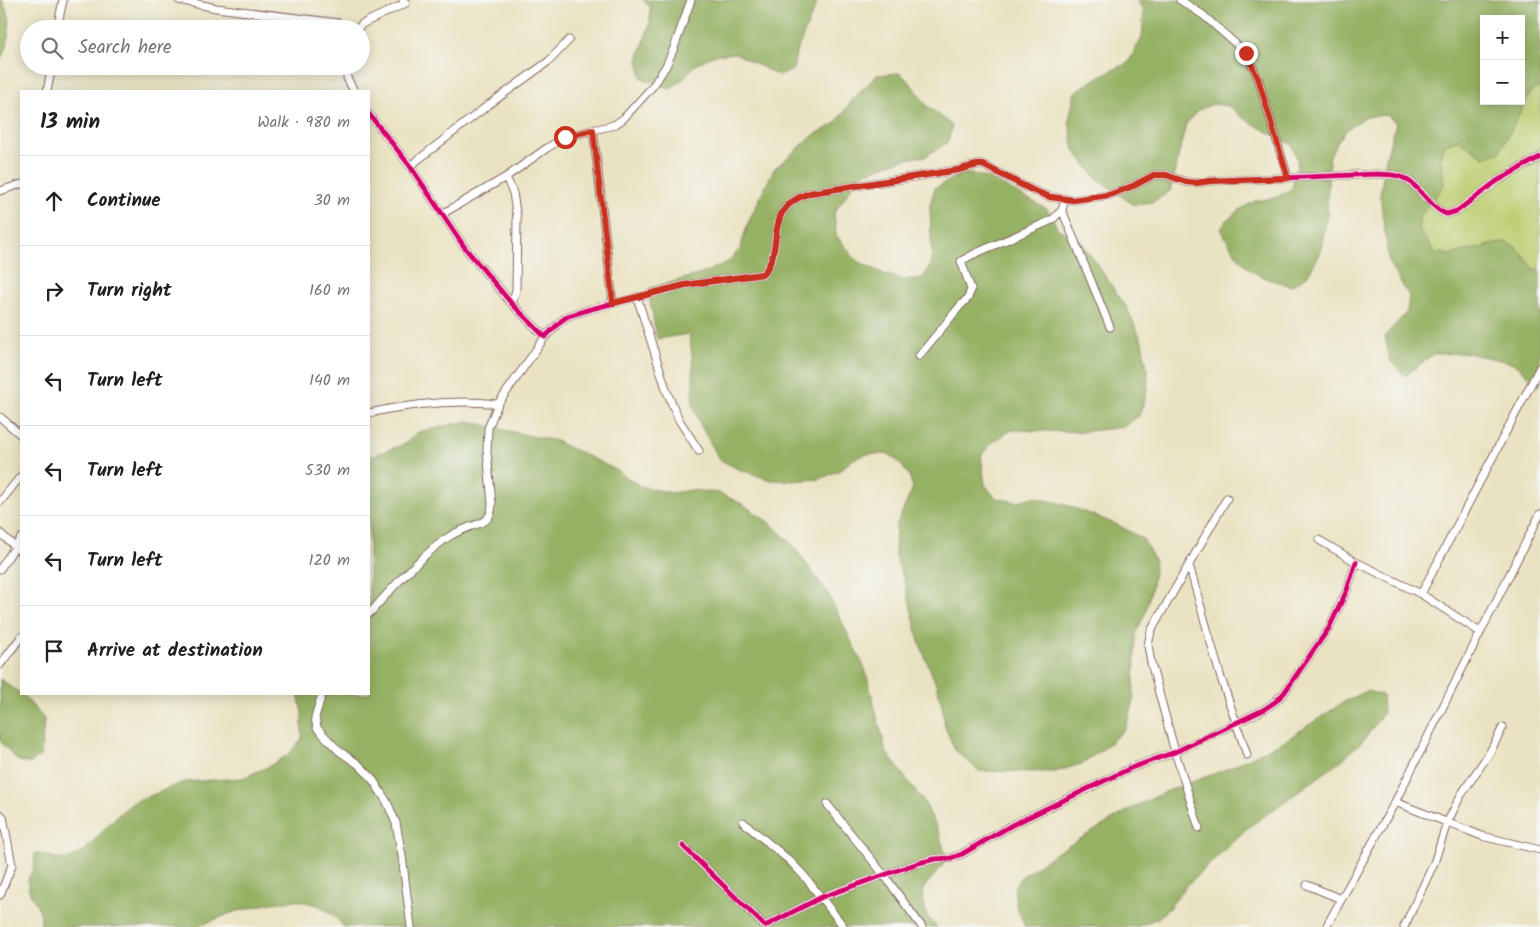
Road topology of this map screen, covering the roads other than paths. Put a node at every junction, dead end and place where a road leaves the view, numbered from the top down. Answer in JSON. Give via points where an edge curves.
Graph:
{"nodes":[{"id":1,"x":63,"y":0,"type":"edge"},
{"id":2,"x":179,"y":0,"type":"edge"},
{"id":3,"x":692,"y":0,"type":"edge"},
{"id":4,"x":1180,"y":0,"type":"edge"},
{"id":5,"x":407,"y":1,"type":"edge"},
{"id":6,"x":59,"y":20,"type":"edge"},
{"id":7,"x":314,"y":20,"type":"edge"},
{"id":8,"x":370,"y":20,"type":"edge"},
{"id":9,"x":570,"y":40,"type":"dead end"},
{"id":10,"x":51,"y":75,"type":"edge"},
{"id":11,"x":348,"y":75,"type":"edge"},
{"id":12,"x":47,"y":90,"type":"edge"},
{"id":13,"x":354,"y":90,"type":"edge"},
{"id":14,"x":370,"y":115,"type":"edge"},
{"id":15,"x":593,"y":130,"type":"junction"},
{"id":16,"x":1540,"y":157,"type":"edge"},
{"id":17,"x":410,"y":166,"type":"junction"},
{"id":18,"x":506,"y":177,"type":"junction"},
{"id":19,"x":1288,"y":178,"type":"junction"},
{"id":20,"x":20,"y":184,"type":"edge"},
{"id":21,"x":0,"y":191,"type":"edge"},
{"id":22,"x":1065,"y":199,"type":"junction"},
{"id":23,"x":1062,"y":210,"type":"junction"},
{"id":24,"x":442,"y":214,"type":"junction"},
{"id":25,"x":637,"y":297,"type":"junction"},
{"id":26,"x":613,"y":303,"type":"junction"},
{"id":27,"x":512,"y":304,"type":"junction"},
{"id":28,"x":1110,"y":327,"type":"dead end"},
{"id":29,"x":545,"y":337,"type":"junction"},
{"id":30,"x":919,"y":356,"type":"dead end"},
{"id":31,"x":1540,"y":367,"type":"edge"},
{"id":32,"x":498,"y":404,"type":"junction"},
{"id":33,"x":370,"y":413,"type":"edge"},
{"id":34,"x":0,"y":417,"type":"edge"},
{"id":35,"x":20,"y":434,"type":"edge"},
{"id":36,"x":699,"y":451,"type":"dead end"},
{"id":37,"x":20,"y":477,"type":"edge"},
{"id":38,"x":1227,"y":498,"type":"dead end"},
{"id":39,"x":0,"y":502,"type":"edge"},
{"id":40,"x":1540,"y":514,"type":"edge"},
{"id":41,"x":0,"y":534,"type":"edge"},
{"id":42,"x":20,"y":539,"type":"edge"},
{"id":43,"x":1319,"y":540,"type":"dead end"},
{"id":44,"x":15,"y":546,"type":"junction"},
{"id":45,"x":20,"y":551,"type":"edge"},
{"id":46,"x":1356,"y":562,"type":"junction"},
{"id":47,"x":1189,"y":565,"type":"junction"},
{"id":48,"x":0,"y":569,"type":"edge"},
{"id":49,"x":1420,"y":594,"type":"junction"},
{"id":50,"x":370,"y":613,"type":"edge"},
{"id":51,"x":1480,"y":632,"type":"junction"},
{"id":52,"x":20,"y":638,"type":"edge"},
{"id":53,"x":0,"y":665,"type":"edge"},
{"id":54,"x":322,"y":695,"type":"edge"},
{"id":55,"x":1236,"y":724,"type":"junction"},
{"id":56,"x":1503,"y":727,"type":"dead end"},
{"id":57,"x":1175,"y":752,"type":"junction"},
{"id":58,"x":1247,"y":756,"type":"dead end"},
{"id":59,"x":1395,"y":802,"type":"junction"},
{"id":60,"x":827,"y":804,"type":"dead end"},
{"id":61,"x":0,"y":814,"type":"edge"},
{"id":62,"x":743,"y":822,"type":"dead end"},
{"id":63,"x":1448,"y":823,"type":"junction"},
{"id":64,"x":1199,"y":828,"type":"dead end"},
{"id":65,"x":683,"y":846,"type":"dead end"},
{"id":66,"x":1540,"y":850,"type":"edge"},
{"id":67,"x":884,"y":875,"type":"junction"},
{"id":68,"x":1307,"y":885,"type":"dead end"},
{"id":69,"x":0,"y":895,"type":"edge"},
{"id":70,"x":822,"y":898,"type":"junction"},
{"id":71,"x":1341,"y":899,"type":"junction"},
{"id":72,"x":411,"y":927,"type":"edge"},
{"id":73,"x":844,"y":927,"type":"edge"},
{"id":74,"x":922,"y":927,"type":"edge"},
{"id":75,"x":1326,"y":927,"type":"edge"},
{"id":76,"x":1404,"y":927,"type":"edge"}],
"edges":[{"from":1,"to":6,"type":"street"},
{"from":2,"to":7,"type":"street","via":[[216,8]]},
{"from":3,"to":15,"type":"street","via":[[666,66],[653,86],[623,120]]},
{"from":4,"to":19,"type":"street","via":[[1246,53],[1258,78]]},
{"from":5,"to":8,"type":"street"},
{"from":9,"to":17,"type":"street","via":[[549,61]]},
{"from":10,"to":12,"type":"street"},
{"from":11,"to":13,"type":"street"},
{"from":14,"to":17,"type":"street"},
{"from":15,"to":18,"type":"street","via":[[565,137]]},
{"from":15,"to":26,"type":"street"},
{"from":16,"to":19,"type":"street","via":[[1497,181],[1457,211],[1447,214],[1401,177],[1377,174]]},
{"from":17,"to":24,"type":"street"},
{"from":18,"to":24,"type":"street"},
{"from":18,"to":27,"type":"street","via":[[517,218],[516,290]]},
{"from":19,"to":22,"type":"street","via":[[1196,183],[1154,175],[1109,195]]},
{"from":20,"to":21,"type":"street"},
{"from":22,"to":23,"type":"street"},
{"from":22,"to":25,"type":"street","via":[[1032,190],[983,165],[810,193],[780,214],[772,258],[763,274],[685,285]]},
{"from":23,"to":28,"type":"street"},
{"from":23,"to":30,"type":"street","via":[[1052,220],[961,261],[971,289],[968,298]]},
{"from":24,"to":27,"type":"street","via":[[465,248]]},
{"from":25,"to":26,"type":"street"},
{"from":25,"to":36,"type":"street","via":[[667,392],[679,420]]},
{"from":26,"to":29,"type":"street","via":[[568,316]]},
{"from":27,"to":29,"type":"street"},
{"from":29,"to":32,"type":"street"},
{"from":31,"to":49,"type":"street"},
{"from":32,"to":33,"type":"street","via":[[474,401],[428,404]]},
{"from":32,"to":50,"type":"street","via":[[488,428],[492,513],[487,520],[450,536],[431,551]]},
{"from":34,"to":35,"type":"street"},
{"from":37,"to":39,"type":"street"},
{"from":38,"to":47,"type":"street"},
{"from":40,"to":51,"type":"street"},
{"from":41,"to":44,"type":"street"},
{"from":42,"to":44,"type":"street"},
{"from":43,"to":46,"type":"street"},
{"from":44,"to":45,"type":"street"},
{"from":44,"to":48,"type":"street"},
{"from":46,"to":49,"type":"street"},
{"from":46,"to":55,"type":"street","via":[[1328,628],[1291,684],[1275,702]]},
{"from":47,"to":55,"type":"street"},
{"from":47,"to":57,"type":"street","via":[[1151,631],[1148,645]]},
{"from":49,"to":51,"type":"street"},
{"from":51,"to":59,"type":"street"},
{"from":52,"to":53,"type":"street"},
{"from":54,"to":72,"type":"street","via":[[315,717],[317,728],[370,777],[396,823]]},
{"from":55,"to":57,"type":"street"},
{"from":55,"to":58,"type":"street"},
{"from":56,"to":63,"type":"street","via":[[1461,795]]},
{"from":57,"to":64,"type":"street"},
{"from":57,"to":67,"type":"street","via":[[1131,768],[1012,825],[962,854],[918,862]]},
{"from":59,"to":63,"type":"street"},
{"from":59,"to":71,"type":"street"},
{"from":60,"to":67,"type":"street"},
{"from":61,"to":69,"type":"street","via":[[12,865]]},
{"from":62,"to":70,"type":"street","via":[[790,860]]},
{"from":63,"to":66,"type":"street","via":[[1482,836]]},
{"from":63,"to":76,"type":"street","via":[[1434,863]]},
{"from":65,"to":70,"type":"street","via":[[765,926]]},
{"from":67,"to":70,"type":"street"},
{"from":67,"to":74,"type":"street"},
{"from":68,"to":71,"type":"street"},
{"from":70,"to":73,"type":"street"},
{"from":71,"to":75,"type":"street"}]}
